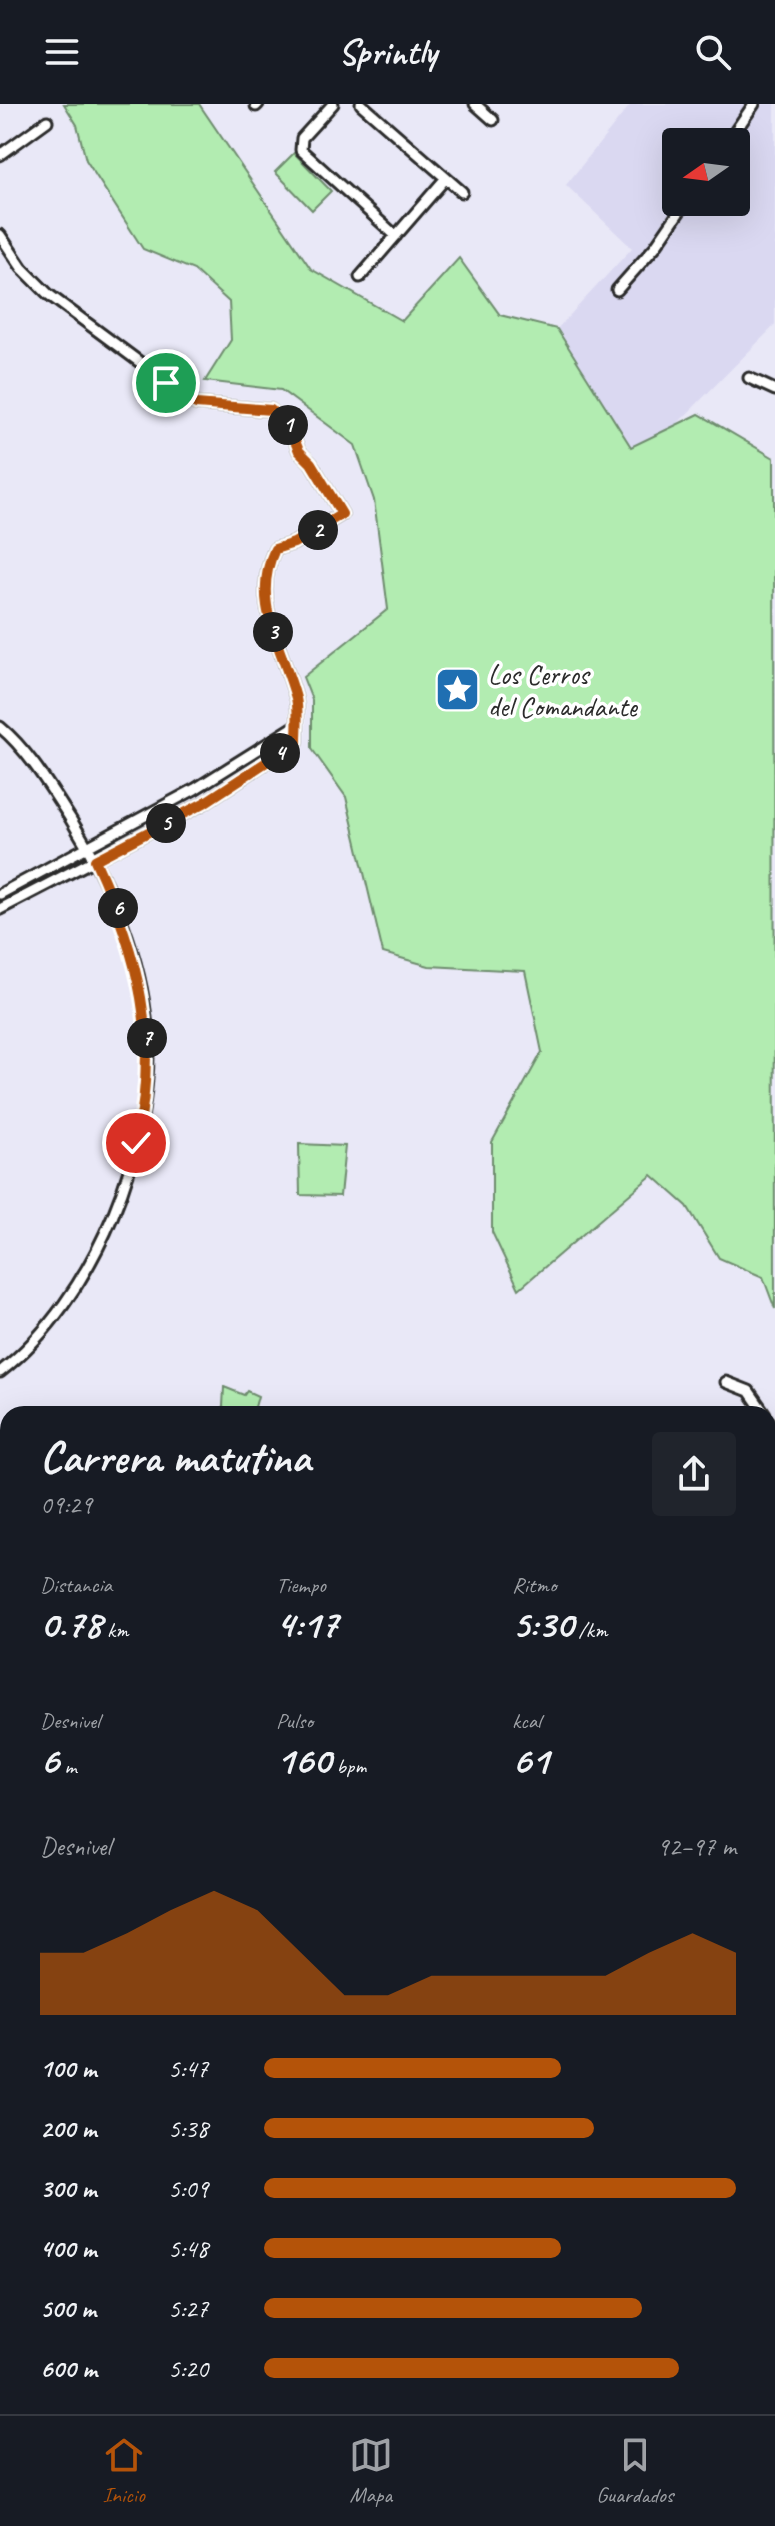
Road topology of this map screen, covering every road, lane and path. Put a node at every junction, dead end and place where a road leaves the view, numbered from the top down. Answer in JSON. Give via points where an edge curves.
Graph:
{"nodes":[{"id":1,"x":333,"y":104,"type":"edge"},
{"id":2,"x":361,"y":104,"type":"edge"},
{"id":3,"x":475,"y":104,"type":"edge"},
{"id":4,"x":754,"y":104,"type":"edge"},
{"id":5,"x":493,"y":120,"type":"dead end"},
{"id":6,"x":47,"y":121,"type":"dead end"},
{"id":7,"x":738,"y":128,"type":"edge"},
{"id":8,"x":0,"y":155,"type":"edge"},
{"id":9,"x":446,"y":178,"type":"junction"},
{"id":10,"x":462,"y":192,"type":"dead end"},
{"id":11,"x":676,"y":216,"type":"edge"},
{"id":12,"x":0,"y":235,"type":"edge"},
{"id":13,"x":396,"y":236,"type":"junction"},
{"id":14,"x":360,"y":277,"type":"dead end"},
{"id":15,"x":617,"y":290,"type":"dead end"},
{"id":16,"x":749,"y":378,"type":"dead end"},
{"id":17,"x":775,"y":390,"type":"edge"},
{"id":18,"x":297,"y":725,"type":"junction"},
{"id":19,"x":0,"y":727,"type":"edge"},
{"id":20,"x":88,"y":847,"type":"junction"},
{"id":21,"x":95,"y":860,"type":"junction"},
{"id":22,"x":0,"y":894,"type":"edge"},
{"id":23,"x":0,"y":909,"type":"edge"},
{"id":24,"x":0,"y":1372,"type":"edge"},
{"id":25,"x":726,"y":1382,"type":"dead end"},
{"id":26,"x":759,"y":1406,"type":"edge"}],
"edges":[{"from":1,"to":13,"type":"street","via":[[302,138],[301,150]]},
{"from":2,"to":9,"type":"street"},
{"from":3,"to":5,"type":"street"},
{"from":4,"to":7,"type":"street"},
{"from":6,"to":8,"type":"street"},
{"from":9,"to":10,"type":"street"},
{"from":9,"to":13,"type":"street"},
{"from":11,"to":15,"type":"street"},
{"from":12,"to":18,"type":"street","via":[[48,294],[196,404],[271,410],[288,424],[299,451],[337,503],[342,514],[275,549],[266,568],[266,609],[297,701]]},
{"from":13,"to":14,"type":"street"},
{"from":16,"to":17,"type":"street"},
{"from":18,"to":20,"type":"street"},
{"from":18,"to":21,"type":"street","via":[[297,742],[204,803]]},
{"from":19,"to":20,"type":"street","via":[[57,797]]},
{"from":20,"to":21,"type":"street"},
{"from":20,"to":22,"type":"street"},
{"from":21,"to":23,"type":"street"},
{"from":21,"to":24,"type":"street","via":[[128,938],[147,1027],[142,1116],[118,1204],[76,1289],[21,1356]]},
{"from":25,"to":26,"type":"street","via":[[749,1391]]}]}
